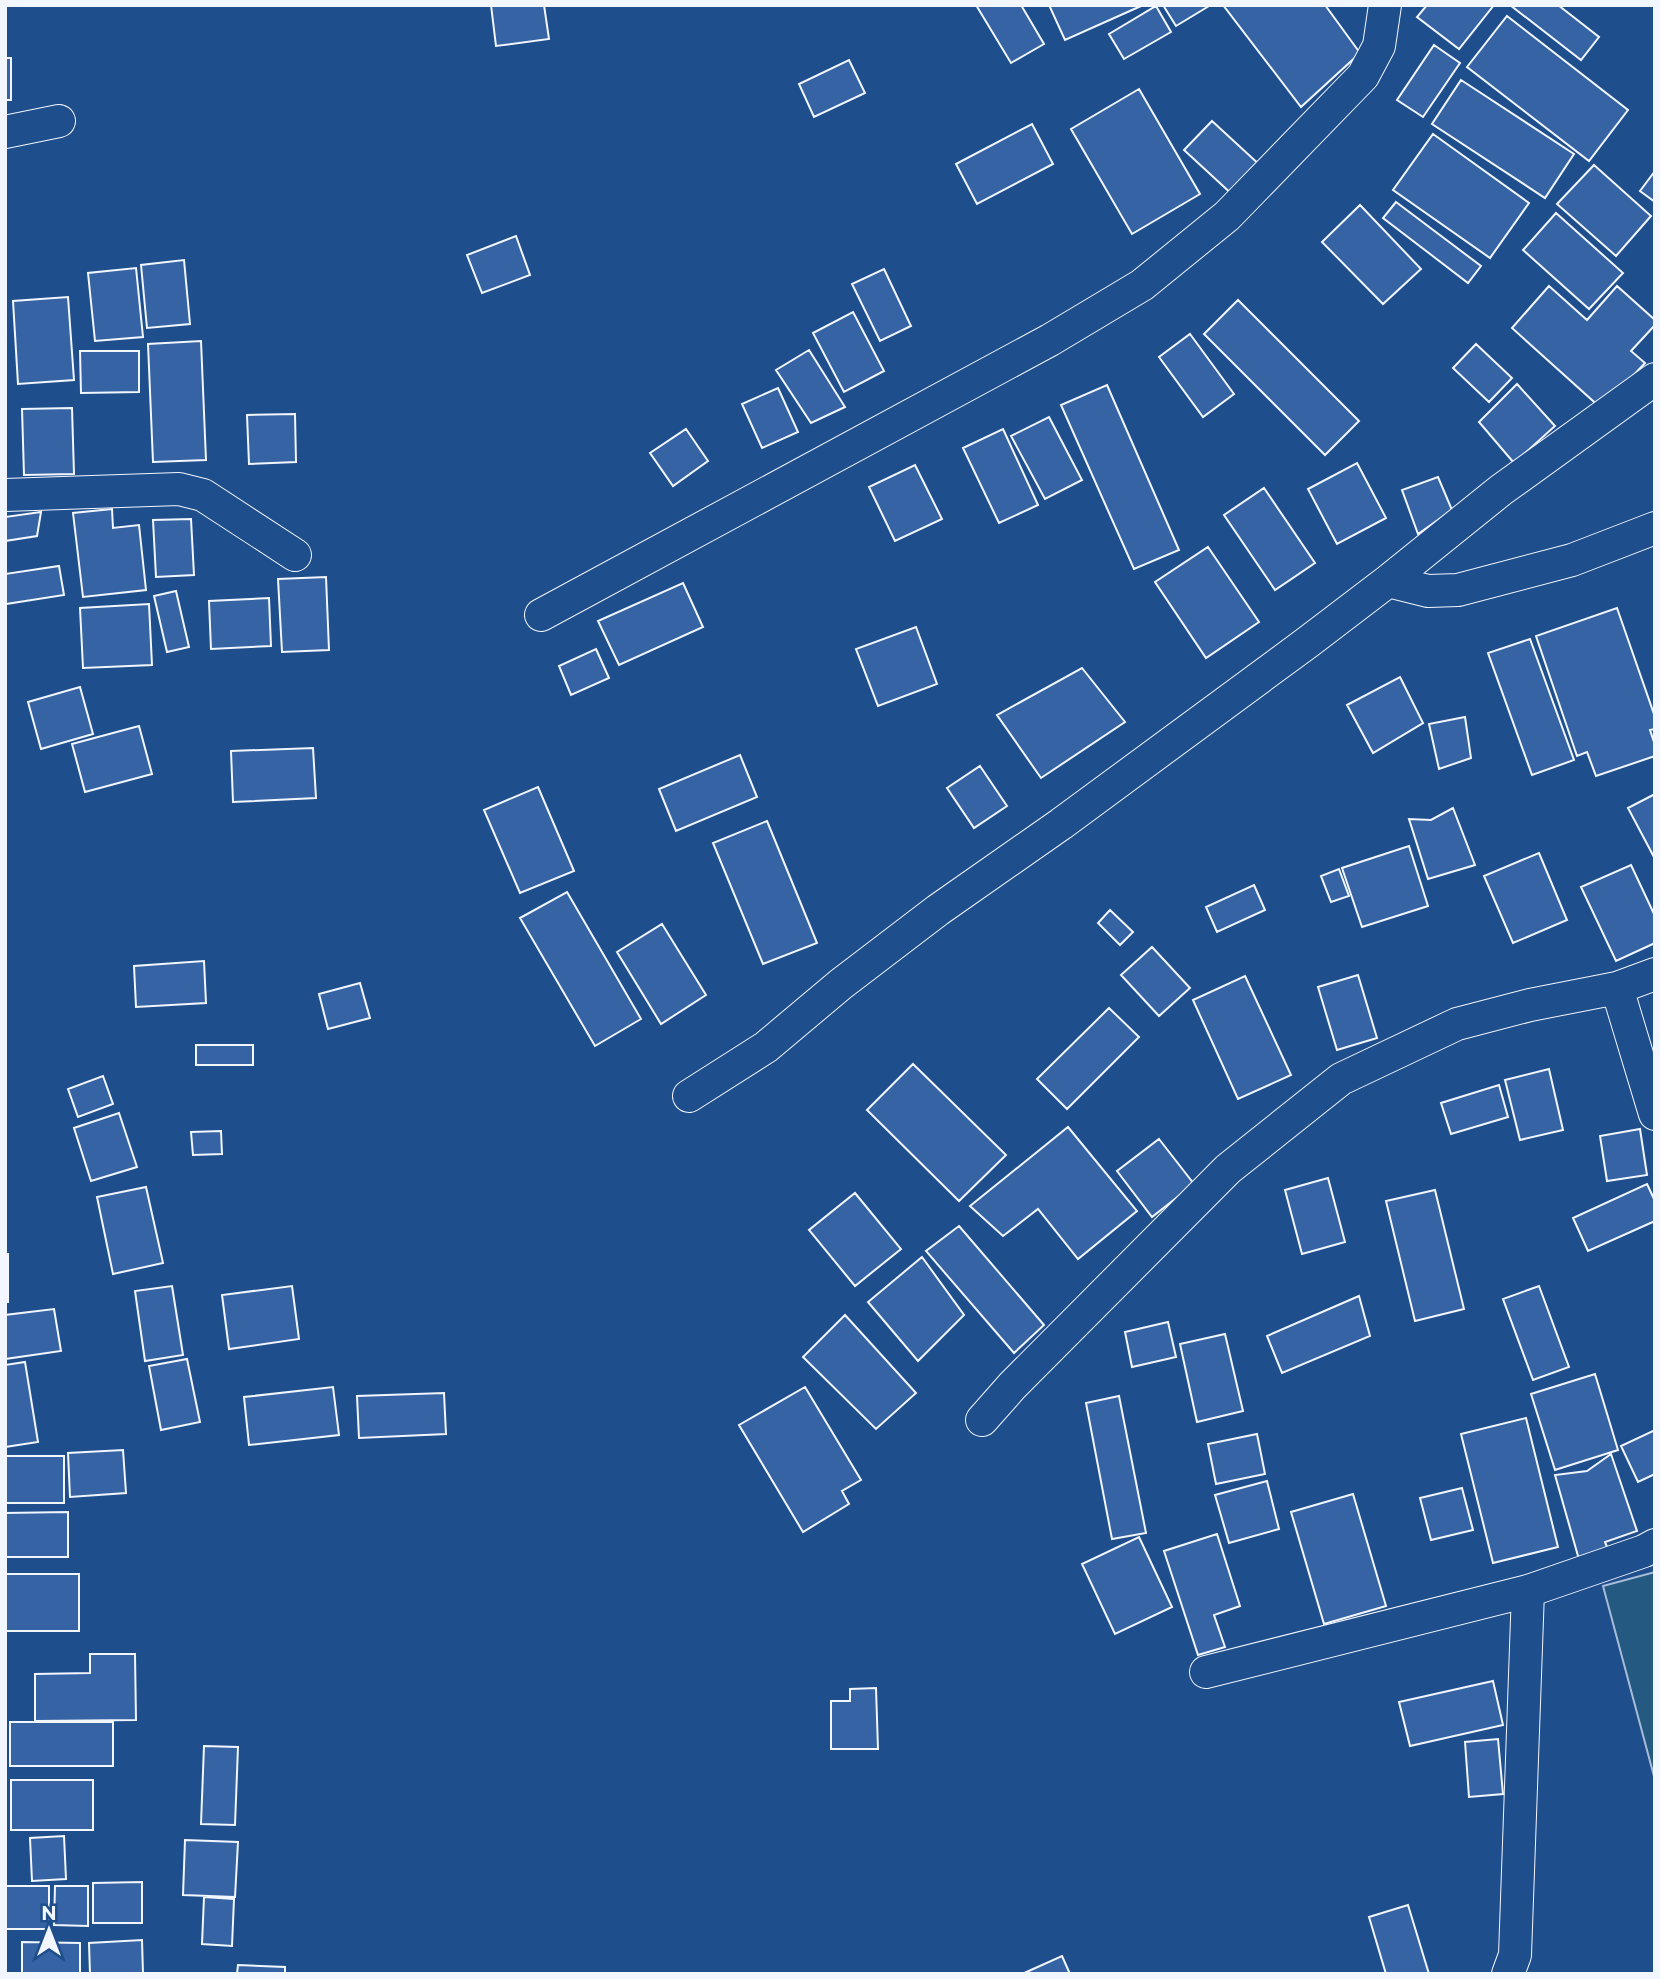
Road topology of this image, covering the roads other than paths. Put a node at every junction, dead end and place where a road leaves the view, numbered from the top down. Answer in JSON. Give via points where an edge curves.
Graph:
{"nodes":[{"id":1,"x":1385,"y":5,"type":"edge"},
{"id":2,"x":59,"y":121,"type":"dead end"},
{"id":3,"x":5,"y":132,"type":"edge"},
{"id":4,"x":1655,"y":379,"type":"edge"},
{"id":5,"x":5,"y":495,"type":"edge"},
{"id":6,"x":1655,"y":528,"type":"edge"},
{"id":7,"x":295,"y":555,"type":"dead end"},
{"id":8,"x":1388,"y":581,"type":"junction"},
{"id":9,"x":541,"y":615,"type":"dead end"},
{"id":10,"x":1655,"y":974,"type":"edge"},
{"id":11,"x":1617,"y":988,"type":"junction"},
{"id":12,"x":689,"y":1096,"type":"dead end"},
{"id":13,"x":1655,"y":1114,"type":"edge"},
{"id":14,"x":982,"y":1420,"type":"dead end"},
{"id":15,"x":1655,"y":1545,"type":"edge"},
{"id":16,"x":1528,"y":1591,"type":"junction"},
{"id":17,"x":1206,"y":1672,"type":"dead end"},
{"id":18,"x":1508,"y":1974,"type":"edge"}],
"edges":[{"from":1,"to":9,"type":"street","via":[[1379,46],[1363,76],[1227,216],[1142,285],[1050,340]]},
{"from":2,"to":3,"type":"street"},
{"from":4,"to":8,"type":"street","via":[[1501,490]]},
{"from":5,"to":7,"type":"street","via":[[178,489],[202,495]]},
{"from":6,"to":8,"type":"street","via":[[1572,560],[1458,590],[1428,591]]},
{"from":8,"to":12,"type":"street","via":[[938,910],[766,1046]]},
{"from":10,"to":11,"type":"street"},
{"from":11,"to":13,"type":"street"},
{"from":11,"to":14,"type":"street","via":[[1457,1024],[1341,1079],[1228,1168]]},
{"from":15,"to":16,"type":"street"},
{"from":16,"to":17,"type":"street"},
{"from":16,"to":18,"type":"street","via":[[1515,1955]]}]}
